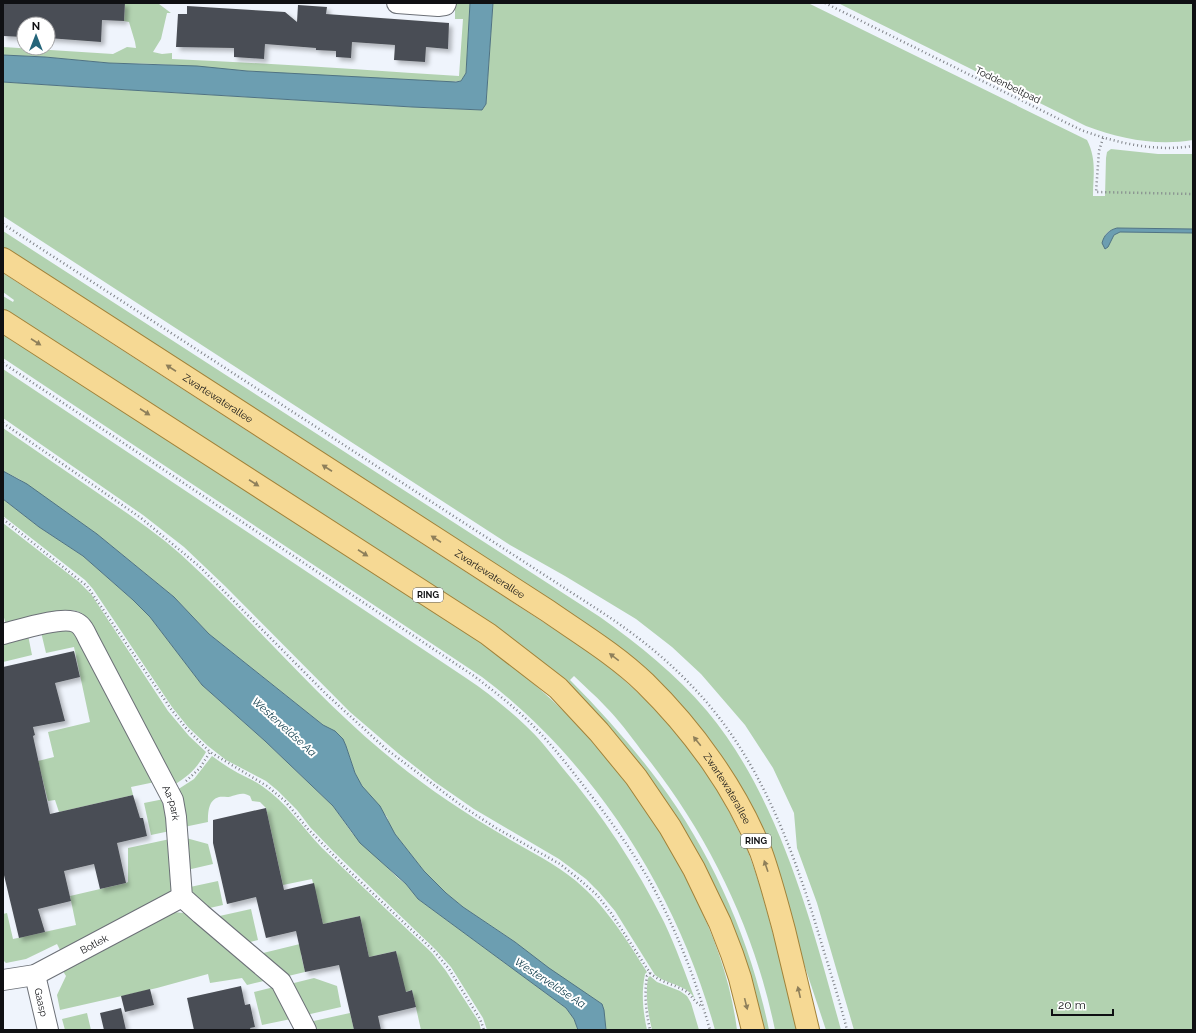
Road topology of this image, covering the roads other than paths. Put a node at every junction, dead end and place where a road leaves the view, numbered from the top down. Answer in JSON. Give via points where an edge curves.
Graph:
{"nodes":[{"id":1,"x":397,"y":3,"type":"edge"},
{"id":2,"x":446,"y":3,"type":"edge"},
{"id":3,"x":3,"y":259,"type":"edge"},
{"id":4,"x":3,"y":320,"type":"edge"},
{"id":5,"x":3,"y":634,"type":"edge"},
{"id":6,"x":182,"y":897,"type":"junction"},
{"id":7,"x":35,"y":975,"type":"junction"},
{"id":8,"x":3,"y":980,"type":"edge"},
{"id":9,"x":48,"y":1030,"type":"edge"},
{"id":10,"x":306,"y":1030,"type":"edge"},
{"id":11,"x":753,"y":1030,"type":"edge"},
{"id":12,"x":808,"y":1030,"type":"edge"}],
"edges":[{"from":1,"to":2,"type":"street","via":[[438,6]]},
{"from":12,"to":3,"type":"main road","name":"Zwartewaterallee","number":"RING","one_way":true,"via":[[769,876],[750,827],[708,754],[677,716],[644,682],[592,640]]},
{"from":4,"to":11,"type":"main road","number":"RING","one_way":true,"via":[[488,634],[558,688],[636,777],[670,827],[694,869],[732,954]]},
{"from":5,"to":6,"type":"street","name":"Aa-park","via":[[60,620],[80,625],[170,793],[175,808]]},
{"from":6,"to":7,"type":"street","name":"Botlek"},
{"from":6,"to":10,"type":"street","via":[[281,982]]},
{"from":7,"to":8,"type":"street","name":"Botlek"},
{"from":7,"to":9,"type":"street","name":"Gaasp"}]}
